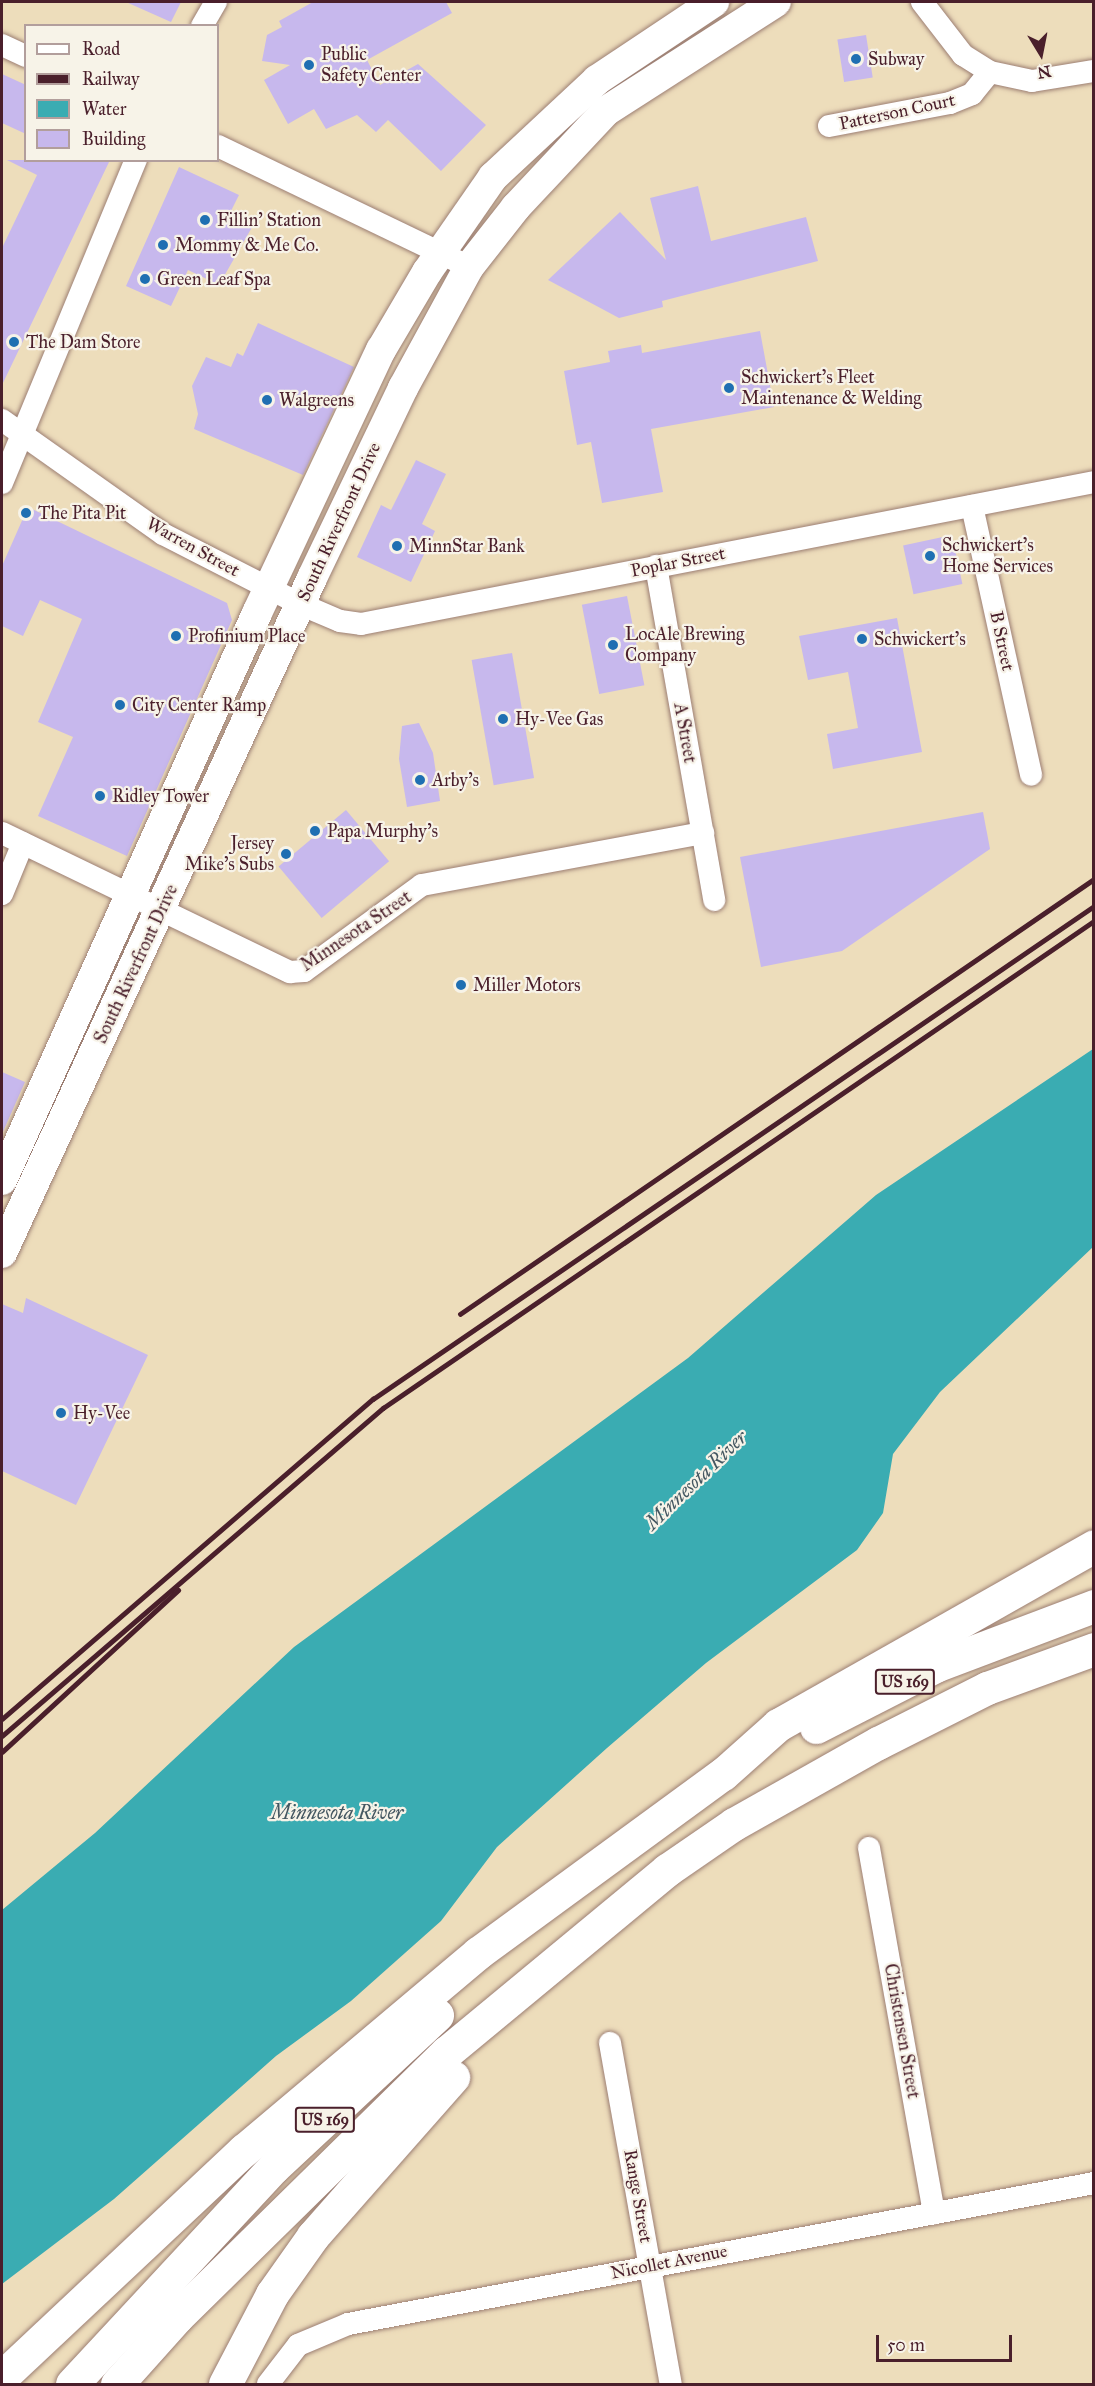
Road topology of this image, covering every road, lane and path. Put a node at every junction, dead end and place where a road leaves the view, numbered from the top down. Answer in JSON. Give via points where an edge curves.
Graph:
{"nodes":[{"id":1,"x":216,"y":2,"type":"edge"},
{"id":2,"x":714,"y":2,"type":"edge"},
{"id":3,"x":776,"y":2,"type":"edge"},
{"id":4,"x":922,"y":2,"type":"edge"},
{"id":5,"x":203,"y":24,"type":"edge"},
{"id":6,"x":2,"y":45,"type":"edge"},
{"id":7,"x":24,"y":55,"type":"edge"},
{"id":8,"x":1094,"y":71,"type":"edge"},
{"id":9,"x":990,"y":72,"type":"junction"},
{"id":10,"x":829,"y":126,"type":"dead end"},
{"id":11,"x":219,"y":146,"type":"edge"},
{"id":12,"x":135,"y":162,"type":"edge"},
{"id":13,"x":440,"y":253,"type":"junction"},
{"id":14,"x":469,"y":267,"type":"junction"},
{"id":15,"x":2,"y":420,"type":"edge"},
{"id":16,"x":24,"y":435,"type":"junction"},
{"id":17,"x":1094,"y":482,"type":"edge"},
{"id":18,"x":2,"y":483,"type":"edge"},
{"id":19,"x":972,"y":506,"type":"junction"},
{"id":20,"x":656,"y":566,"type":"junction"},
{"id":21,"x":269,"y":589,"type":"junction"},
{"id":22,"x":300,"y":604,"type":"junction"},
{"id":23,"x":1031,"y":775,"type":"dead end"},
{"id":24,"x":703,"y":832,"type":"junction"},
{"id":25,"x":2,"y":833,"type":"edge"},
{"id":26,"x":23,"y":843,"type":"junction"},
{"id":27,"x":2,"y":894,"type":"edge"},
{"id":28,"x":129,"y":894,"type":"junction"},
{"id":29,"x":714,"y":900,"type":"dead end"},
{"id":30,"x":162,"y":910,"type":"junction"},
{"id":31,"x":2,"y":1180,"type":"edge"},
{"id":32,"x":2,"y":1253,"type":"edge"},
{"id":33,"x":1094,"y":1546,"type":"edge"},
{"id":34,"x":1094,"y":1606,"type":"edge"},
{"id":35,"x":1094,"y":1649,"type":"edge"},
{"id":36,"x":1094,"y":1673,"type":"edge"},
{"id":37,"x":878,"y":1743,"type":"junction"},
{"id":38,"x":723,"y":1774,"type":"junction"},
{"id":39,"x":869,"y":1848,"type":"dead end"},
{"id":40,"x":593,"y":1872,"type":"junction"},
{"id":41,"x":538,"y":1973,"type":"junction"},
{"id":42,"x":610,"y":2043,"type":"dead end"},
{"id":43,"x":1094,"y":2183,"type":"edge"},
{"id":44,"x":934,"y":2213,"type":"junction"},
{"id":45,"x":650,"y":2265,"type":"junction"},
{"id":46,"x":2,"y":2377,"type":"edge"},
{"id":47,"x":72,"y":2385,"type":"edge"},
{"id":48,"x":117,"y":2385,"type":"edge"},
{"id":49,"x":225,"y":2385,"type":"edge"},
{"id":50,"x":268,"y":2385,"type":"edge"},
{"id":51,"x":671,"y":2385,"type":"edge"}],
"edges":[{"from":1,"to":5,"type":"street"},
{"from":2,"to":13,"type":"main road","name":"South Riverfront Drive","via":[[588,88],[492,177]]},
{"from":3,"to":14,"type":"main road","name":"South Riverfront Drive","via":[[606,111],[516,207]]},
{"from":4,"to":9,"type":"street","via":[[963,55]]},
{"from":6,"to":7,"type":"street"},
{"from":8,"to":9,"type":"street","via":[[1032,81]]},
{"from":9,"to":10,"type":"street","name":"Patterson Court","via":[[972,94],[950,103]]},
{"from":11,"to":13,"type":"street"},
{"from":12,"to":16,"type":"street"},
{"from":13,"to":14,"type":"street"},
{"from":13,"to":21,"type":"main road","name":"South Riverfront Drive","via":[[381,350]]},
{"from":14,"to":22,"type":"main road","name":"South Riverfront Drive","via":[[403,388]]},
{"from":15,"to":16,"type":"street","name":"Warren Street"},
{"from":16,"to":18,"type":"street"},
{"from":16,"to":21,"type":"street","name":"Warren Street","via":[[163,534]]},
{"from":17,"to":19,"type":"street","name":"Poplar Street"},
{"from":19,"to":20,"type":"street","name":"Poplar Street"},
{"from":19,"to":23,"type":"street","name":"B Street"},
{"from":20,"to":22,"type":"street","name":"Poplar Street","via":[[361,624],[340,621]]},
{"from":20,"to":24,"type":"street","name":"A Street"},
{"from":21,"to":22,"type":"street","name":"Poplar Street"},
{"from":21,"to":28,"type":"main road","name":"South Riverfront Drive"},
{"from":22,"to":30,"type":"main road","name":"South Riverfront Drive"},
{"from":24,"to":29,"type":"street","name":"A Street"},
{"from":24,"to":30,"type":"street","name":"Minnesota Street","via":[[422,885],[304,971],[290,972]]},
{"from":25,"to":26,"type":"street","name":"Minnesota Street"},
{"from":26,"to":27,"type":"street"},
{"from":26,"to":28,"type":"street","name":"Minnesota Street"},
{"from":28,"to":30,"type":"street","name":"Minnesota Street"},
{"from":28,"to":31,"type":"main road","name":"South Riverfront Drive"},
{"from":30,"to":32,"type":"main road","name":"South Riverfront Drive"},
{"from":33,"to":38,"type":"highway","via":[[778,1725]]},
{"from":34,"to":38,"type":"highway","number":"US 169","via":[[935,1666]]},
{"from":35,"to":37,"type":"highway","number":"US 169","via":[[987,1688]]},
{"from":36,"to":37,"type":"highway","via":[[1018,1692]]},
{"from":37,"to":41,"type":"highway","number":"US 169","via":[[734,1824]]},
{"from":38,"to":40,"type":"highway","number":"US 169"},
{"from":39,"to":44,"type":"street","name":"Christensen Street"},
{"from":40,"to":46,"type":"highway","via":[[478,1953],[244,2150]]},
{"from":40,"to":47,"type":"highway","number":"US 169","via":[[274,2167]]},
{"from":41,"to":48,"type":"highway","number":"US 169","via":[[422,2077],[177,2317]]},
{"from":41,"to":49,"type":"highway","via":[[313,2236],[272,2294]]},
{"from":42,"to":45,"type":"street","name":"Range Street"},
{"from":43,"to":44,"type":"street","name":"Nicollet Avenue"},
{"from":44,"to":45,"type":"street","name":"Nicollet Avenue"},
{"from":45,"to":50,"type":"street","name":"Nicollet Avenue","via":[[348,2324],[298,2345]]},
{"from":45,"to":51,"type":"street","name":"Range Street"}]}
